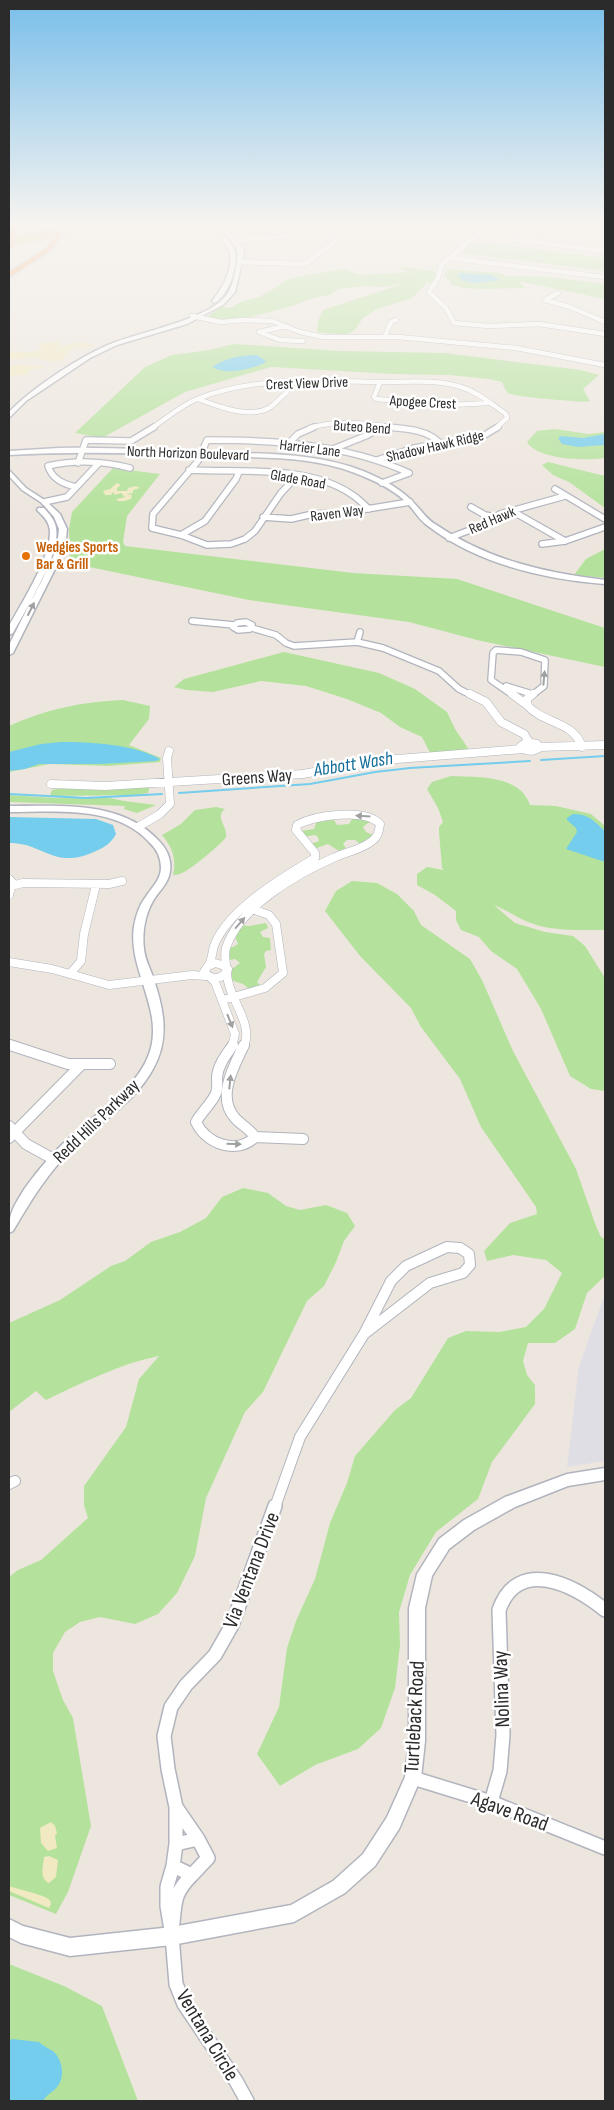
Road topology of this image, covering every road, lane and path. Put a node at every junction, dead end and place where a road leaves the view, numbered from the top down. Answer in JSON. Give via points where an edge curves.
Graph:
{"nodes":[{"id":1,"x":178,"y":322,"type":"edge"},
{"id":2,"x":183,"y":322,"type":"edge"},
{"id":3,"x":270,"y":322,"type":"edge"},
{"id":4,"x":391,"y":322,"type":"edge"},
{"id":5,"x":454,"y":322,"type":"edge"},
{"id":6,"x":286,"y":326,"type":"junction"},
{"id":7,"x":605,"y":334,"type":"edge"},
{"id":8,"x":385,"y":336,"type":"junction"},
{"id":9,"x":303,"y":341,"type":"dead end"},
{"id":10,"x":605,"y":364,"type":"edge"},
{"id":11,"x":284,"y":381,"type":"junction"},
{"id":12,"x":380,"y":382,"type":"junction"},
{"id":13,"x":198,"y":399,"type":"junction"},
{"id":14,"x":489,"y":403,"type":"junction"},
{"id":15,"x":9,"y":408,"type":"edge"},
{"id":16,"x":500,"y":410,"type":"joint"},
{"id":17,"x":9,"y":416,"type":"edge"},
{"id":18,"x":381,"y":427,"type":"junction"},
{"id":19,"x":440,"y":442,"type":"junction"},
{"id":20,"x":288,"y":444,"type":"junction"},
{"id":21,"x":333,"y":449,"type":"junction"},
{"id":22,"x":83,"y":451,"type":"junction"},
{"id":23,"x":9,"y":454,"type":"edge"},
{"id":24,"x":200,"y":455,"type":"junction"},
{"id":25,"x":377,"y":460,"type":"junction"},
{"id":26,"x":78,"y":463,"type":"junction"},
{"id":27,"x":98,"y":464,"type":"junction"},
{"id":28,"x":130,"y":468,"type":"dead end"},
{"id":29,"x":189,"y":470,"type":"junction"},
{"id":30,"x":9,"y":472,"type":"edge"},
{"id":31,"x":239,"y":472,"type":"junction"},
{"id":32,"x":297,"y":476,"type":"junction"},
{"id":33,"x":382,"y":483,"type":"junction"},
{"id":34,"x":9,"y":484,"type":"edge"},
{"id":35,"x":76,"y":487,"type":"junction"},
{"id":36,"x":555,"y":489,"type":"dead end"},
{"id":37,"x":565,"y":496,"type":"junction"},
{"id":38,"x":44,"y":502,"type":"junction"},
{"id":39,"x":410,"y":502,"type":"junction"},
{"id":40,"x":471,"y":507,"type":"dead end"},
{"id":41,"x":369,"y":509,"type":"junction"},
{"id":42,"x":512,"y":511,"type":"junction"},
{"id":43,"x":263,"y":517,"type":"junction"},
{"id":44,"x":495,"y":517,"type":"junction"},
{"id":45,"x":605,"y":519,"type":"edge"},
{"id":46,"x":605,"y":527,"type":"edge"},
{"id":47,"x":181,"y":535,"type":"junction"},
{"id":48,"x":449,"y":538,"type":"junction"},
{"id":49,"x":565,"y":541,"type":"junction"},
{"id":50,"x":542,"y":544,"type":"dead end"},
{"id":51,"x":605,"y":582,"type":"edge"},
{"id":52,"x":192,"y":621,"type":"dead end"},
{"id":53,"x":360,"y":632,"type":"dead end"},
{"id":54,"x":9,"y":633,"type":"edge"},
{"id":55,"x":357,"y":642,"type":"junction"},
{"id":56,"x":9,"y":653,"type":"edge"},
{"id":57,"x":542,"y":657,"type":"joint"},
{"id":58,"x":494,"y":682,"type":"junction"},
{"id":59,"x":532,"y":694,"type":"junction"},
{"id":60,"x":527,"y":705,"type":"junction"},
{"id":61,"x":529,"y":742,"type":"junction"},
{"id":62,"x":605,"y":746,"type":"edge"},
{"id":63,"x":539,"y":747,"type":"junction"},
{"id":64,"x":582,"y":747,"type":"junction"},
{"id":65,"x":523,"y":749,"type":"junction"},
{"id":66,"x":169,"y":752,"type":"dead end"},
{"id":67,"x":170,"y":783,"type":"junction"},
{"id":68,"x":51,"y":784,"type":"dead end"},
{"id":69,"x":9,"y":809,"type":"edge"},
{"id":70,"x":138,"y":827,"type":"junction"},
{"id":71,"x":315,"y":853,"type":"junction"},
{"id":72,"x":332,"y":858,"type":"junction"},
{"id":73,"x":122,"y":880,"type":"dead end"},
{"id":74,"x":12,"y":882,"type":"edge"},
{"id":75,"x":96,"y":885,"type":"junction"},
{"id":76,"x":9,"y":895,"type":"edge"},
{"id":77,"x":249,"y":908,"type":"junction"},
{"id":78,"x":9,"y":962,"type":"edge"},
{"id":79,"x":207,"y":971,"type":"junction"},
{"id":80,"x":226,"y":971,"type":"junction"},
{"id":81,"x":70,"y":974,"type":"junction"},
{"id":82,"x":148,"y":980,"type":"junction"},
{"id":83,"x":226,"y":999,"type":"junction"},
{"id":84,"x":9,"y":1045,"type":"edge"},
{"id":85,"x":110,"y":1064,"type":"dead end"},
{"id":86,"x":80,"y":1065,"type":"junction"},
{"id":87,"x":10,"y":1132,"type":"edge"},
{"id":88,"x":255,"y":1137,"type":"junction"},
{"id":89,"x":303,"y":1139,"type":"dead end"},
{"id":90,"x":54,"y":1160,"type":"junction"},
{"id":91,"x":9,"y":1228,"type":"edge"},
{"id":92,"x":364,"y":1334,"type":"junction"},
{"id":93,"x":605,"y":1474,"type":"edge"},
{"id":94,"x":605,"y":1610,"type":"edge"},
{"id":95,"x":413,"y":1778,"type":"junction"},
{"id":96,"x":492,"y":1802,"type":"junction"},
{"id":97,"x":176,"y":1807,"type":"junction"},
{"id":98,"x":198,"y":1838,"type":"junction"},
{"id":99,"x":176,"y":1844,"type":"junction"},
{"id":100,"x":605,"y":1848,"type":"edge"},
{"id":101,"x":173,"y":1866,"type":"junction"},
{"id":102,"x":193,"y":1875,"type":"junction"},
{"id":103,"x":9,"y":1928,"type":"edge"},
{"id":104,"x":172,"y":1936,"type":"junction"},
{"id":105,"x":247,"y":2101,"type":"edge"}],
"edges":[{"from":1,"to":15,"type":"main road","via":[[97,349]]},
{"from":2,"to":17,"type":"main road","via":[[116,344],[88,357],[24,400]]},
{"from":3,"to":6,"type":"street"},
{"from":4,"to":8,"type":"street"},
{"from":5,"to":7,"type":"street","via":[[505,326],[539,324]]},
{"from":6,"to":8,"type":"street","via":[[324,337]]},
{"from":6,"to":9,"type":"street","via":[[259,332],[281,340]]},
{"from":8,"to":10,"type":"street","via":[[516,348]]},
{"from":11,"to":12,"type":"street","name":"Crest View Drive"},
{"from":11,"to":13,"type":"street","name":"Crest View Drive"},
{"from":11,"to":13,"type":"street","via":[[287,392],[261,411],[225,407]]},
{"from":12,"to":14,"type":"street","name":"Crest View Drive","via":[[449,384],[478,394]]},
{"from":12,"to":14,"type":"street","name":"Apogee Crest","via":[[376,399],[451,407]]},
{"from":13,"to":22,"type":"street","name":"Crest View Drive","via":[[131,441],[86,440]]},
{"from":14,"to":16,"type":"street","name":"Crest View Drive"},
{"from":16,"to":19,"type":"street","name":"Shadow Hawk Ridge","via":[[507,418],[492,432],[471,439]]},
{"from":18,"to":19,"type":"street","name":"Buteo Bend","via":[[422,432]]},
{"from":18,"to":20,"type":"street","name":"Buteo Bend","via":[[330,423],[296,435]]},
{"from":18,"to":21,"type":"street","via":[[368,436]]},
{"from":19,"to":25,"type":"street","name":"Shadow Hawk Ridge"},
{"from":20,"to":21,"type":"street","name":"Harrier Lane"},
{"from":20,"to":24,"type":"street","name":"Harrier Lane","via":[[207,440]]},
{"from":21,"to":25,"type":"street","name":"Harrier Lane"},
{"from":22,"to":23,"type":"main road","name":"North Horizon Boulevard"},
{"from":22,"to":24,"type":"main road","name":"North Horizon Boulevard"},
{"from":22,"to":26,"type":"street"},
{"from":24,"to":29,"type":"street"},
{"from":24,"to":33,"type":"main road","name":"North Horizon Boulevard","via":[[306,463]]},
{"from":25,"to":33,"type":"street","name":"Harrier Lane","via":[[409,473]]},
{"from":26,"to":27,"type":"street"},
{"from":26,"to":35,"type":"street","via":[[48,466],[53,476],[63,484]]},
{"from":27,"to":28,"type":"street"},
{"from":27,"to":35,"type":"street"},
{"from":29,"to":31,"type":"street","name":"Glade Road"},
{"from":29,"to":47,"type":"street","via":[[154,514],[152,528]]},
{"from":30,"to":38,"type":"main road","via":[[24,489]]},
{"from":31,"to":32,"type":"street","name":"Glade Road"},
{"from":31,"to":47,"type":"street","via":[[205,521]]},
{"from":32,"to":41,"type":"street","name":"Glade Road","via":[[342,488]]},
{"from":32,"to":43,"type":"street"},
{"from":33,"to":39,"type":"main road","name":"North Horizon Boulevard"},
{"from":34,"to":54,"type":"main road","via":[[37,505],[49,518],[54,531],[52,548]]},
{"from":35,"to":38,"type":"street","via":[[67,497]]},
{"from":36,"to":37,"type":"street"},
{"from":37,"to":42,"type":"street","name":"Red Hawk"},
{"from":37,"to":45,"type":"street"},
{"from":56,"to":38,"type":"main road","one_way":true,"via":[[61,549],[63,529],[57,516]]},
{"from":39,"to":41,"type":"street","name":"Raven Way"},
{"from":39,"to":48,"type":"main road","name":"North Horizon Boulevard","via":[[429,524]]},
{"from":40,"to":44,"type":"street"},
{"from":41,"to":43,"type":"street","name":"Raven Way","via":[[291,519]]},
{"from":42,"to":44,"type":"street","name":"Red Hawk"},
{"from":42,"to":49,"type":"street"},
{"from":43,"to":47,"type":"street","via":[[255,532],[231,544],[207,544]]},
{"from":44,"to":48,"type":"street","name":"Red Hawk"},
{"from":46,"to":49,"type":"street"},
{"from":48,"to":51,"type":"main road","name":"North Horizon Boulevard","via":[[504,563]]},
{"from":49,"to":50,"type":"street"},
{"from":52,"to":55,"type":"street","via":[[234,625],[241,631],[252,628],[276,635],[294,646]]},
{"from":53,"to":55,"type":"street"},
{"from":55,"to":61,"type":"street","via":[[384,648],[439,671],[459,689],[486,702],[501,722],[519,730]]},
{"from":57,"to":58,"type":"street","via":[[502,648],[496,650],[491,680]]},
{"from":59,"to":57,"type":"street","one_way":true,"via":[[544,686],[545,660]]},
{"from":58,"to":59,"type":"street"},
{"from":58,"to":60,"type":"street"},
{"from":59,"to":60,"type":"street"},
{"from":60,"to":64,"type":"street","via":[[538,716],[575,732]]},
{"from":61,"to":63,"type":"street"},
{"from":61,"to":65,"type":"street","via":[[523,743]]},
{"from":62,"to":64,"type":"street"},
{"from":63,"to":64,"type":"street"},
{"from":63,"to":65,"type":"street","name":"Greens Way","via":[[533,751]]},
{"from":65,"to":67,"type":"street","name":"Greens Way","via":[[372,761],[303,774]]},
{"from":66,"to":67,"type":"street"},
{"from":67,"to":68,"type":"street","name":"Greens Way"},
{"from":67,"to":70,"type":"street","via":[[170,804],[166,810]]},
{"from":69,"to":70,"type":"main road","name":"Redd Hills Parkway","via":[[87,811],[113,816]]},
{"from":70,"to":82,"type":"main road","name":"Redd Hills Parkway","via":[[154,838],[165,861],[160,885],[141,917],[139,952]]},
{"from":71,"to":72,"type":"street"},
{"from":72,"to":71,"type":"street","one_way":true,"via":[[370,844],[379,835],[380,824],[374,817],[363,815],[301,822],[296,830]]},
{"from":71,"to":77,"type":"street","via":[[315,858],[275,882]]},
{"from":72,"to":77,"type":"street"},
{"from":73,"to":75,"type":"street"},
{"from":74,"to":75,"type":"street"},
{"from":74,"to":76,"type":"street"},
{"from":75,"to":81,"type":"street","via":[[84,934],[82,961]]},
{"from":77,"to":79,"type":"street","via":[[231,919],[222,931]]},
{"from":80,"to":77,"type":"street","one_way":true,"via":[[225,947]]},
{"from":77,"to":83,"type":"street","via":[[269,915],[276,924],[283,973],[277,982],[264,990]]},
{"from":78,"to":81,"type":"street"},
{"from":79,"to":80,"type":"street","via":[[220,964]]},
{"from":79,"to":80,"type":"street","via":[[221,978]]},
{"from":79,"to":82,"type":"street"},
{"from":79,"to":83,"type":"street"},
{"from":80,"to":83,"type":"street"},
{"from":81,"to":82,"type":"street","via":[[109,985]]},
{"from":82,"to":90,"type":"main road","name":"Redd Hills Parkway","via":[[157,1003],[159,1038],[148,1068],[126,1094]]},
{"from":88,"to":83,"type":"street","one_way":true,"via":[[232,1115],[228,1103],[232,1066],[247,1035],[246,1025]]},
{"from":83,"to":88,"type":"street","one_way":true,"via":[[235,1034],[233,1045],[217,1074],[217,1091],[213,1100],[202,1110],[196,1122],[198,1131],[214,1142],[246,1144]]},
{"from":84,"to":86,"type":"street"},
{"from":85,"to":86,"type":"street"},
{"from":86,"to":87,"type":"street"},
{"from":87,"to":90,"type":"street"},
{"from":88,"to":89,"type":"street"},
{"from":90,"to":91,"type":"main road","name":"Redd Hills Parkway","via":[[37,1180]]},
{"from":92,"to":92,"type":"street","name":"Via Ventana Drive","via":[[430,1283],[462,1273],[470,1265],[469,1254],[460,1248],[447,1247],[406,1266],[391,1281]]},
{"from":92,"to":97,"type":"street","name":"Via Ventana Drive","via":[[300,1437],[232,1625],[215,1655],[186,1684],[171,1707],[164,1736]]},
{"from":93,"to":95,"type":"main road","name":"Turtleback Road","via":[[567,1480],[510,1502],[469,1525],[444,1544],[425,1574],[417,1608],[417,1741]]},
{"from":94,"to":96,"type":"street","name":"Nolina Way","via":[[587,1594],[565,1583],[543,1579],[520,1583],[506,1593],[499,1610],[503,1735],[500,1771]]},
{"from":95,"to":96,"type":"street","name":"Agave Road"},
{"from":95,"to":104,"type":"main road","name":"Turtleback Road","via":[[393,1823],[369,1860],[339,1887],[294,1913]]},
{"from":96,"to":100,"type":"street","name":"Agave Road"},
{"from":97,"to":98,"type":"street","name":"Via Ventana Drive"},
{"from":97,"to":99,"type":"street","name":"Via Ventana Drive"},
{"from":98,"to":99,"type":"street"},
{"from":98,"to":102,"type":"street","via":[[208,1858]]},
{"from":99,"to":101,"type":"street"},
{"from":101,"to":102,"type":"street"},
{"from":101,"to":104,"type":"street","via":[[167,1887]]},
{"from":102,"to":104,"type":"street","via":[[181,1885],[175,1898]]},
{"from":103,"to":104,"type":"main road","name":"Turtleback Road","via":[[70,1947]]},
{"from":104,"to":105,"type":"street","name":"Ventana Circle","via":[[176,1984],[184,2004]]}]}
